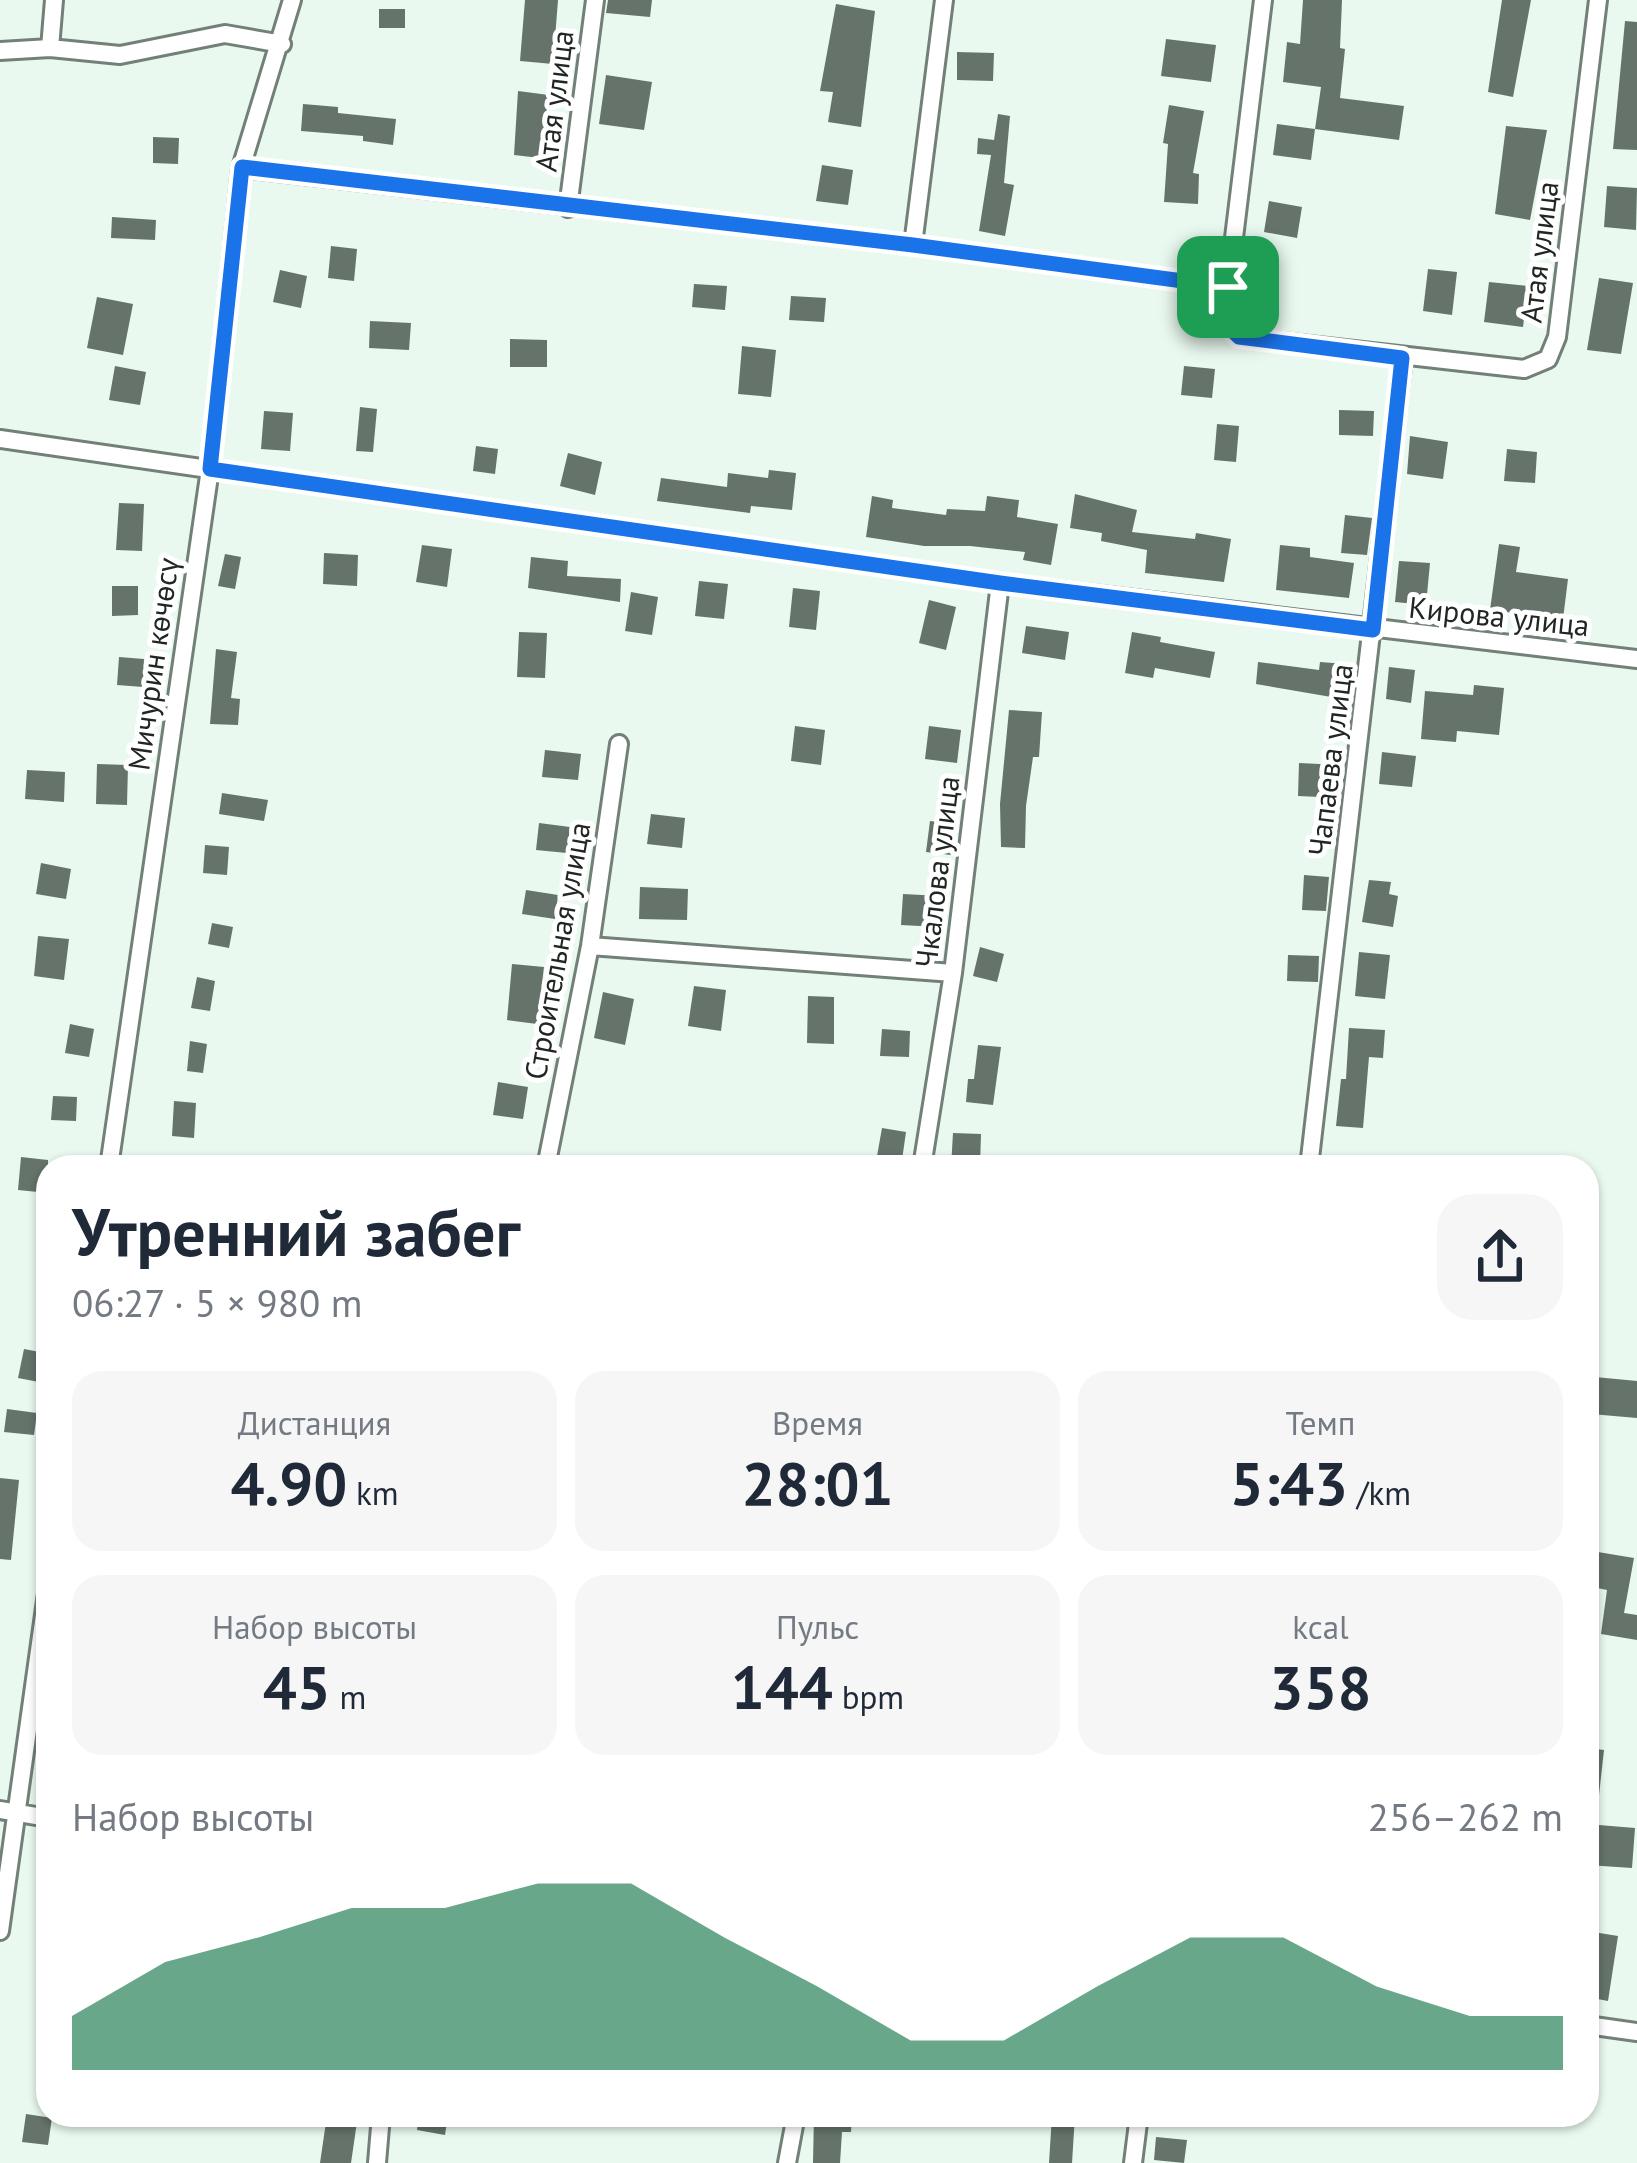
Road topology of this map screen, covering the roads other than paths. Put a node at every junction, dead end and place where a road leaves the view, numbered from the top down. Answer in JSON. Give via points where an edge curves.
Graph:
{"nodes":[{"id":1,"x":54,"y":0,"type":"edge"},
{"id":2,"x":292,"y":0,"type":"edge"},
{"id":3,"x":595,"y":0,"type":"edge"},
{"id":4,"x":944,"y":0,"type":"edge"},
{"id":5,"x":1263,"y":0,"type":"edge"},
{"id":6,"x":1598,"y":0,"type":"edge"},
{"id":7,"x":282,"y":44,"type":"junction"},
{"id":8,"x":50,"y":48,"type":"junction"},
{"id":9,"x":0,"y":52,"type":"edge"},
{"id":10,"x":242,"y":167,"type":"junction"},
{"id":11,"x":568,"y":208,"type":"junction"},
{"id":12,"x":913,"y":245,"type":"junction"},
{"id":13,"x":1228,"y":287,"type":"junction"},
{"id":14,"x":1402,"y":358,"type":"junction"},
{"id":15,"x":0,"y":439,"type":"edge"},
{"id":16,"x":210,"y":469,"type":"junction"},
{"id":17,"x":1000,"y":583,"type":"junction"},
{"id":18,"x":1373,"y":630,"type":"junction"},
{"id":19,"x":1637,"y":659,"type":"edge"},
{"id":20,"x":619,"y":744,"type":"dead end"},
{"id":21,"x":590,"y":946,"type":"junction"},
{"id":22,"x":953,"y":973,"type":"junction"},
{"id":23,"x":111,"y":1155,"type":"edge"},
{"id":24,"x":548,"y":1155,"type":"edge"},
{"id":25,"x":924,"y":1155,"type":"edge"},
{"id":26,"x":1310,"y":1155,"type":"edge"},
{"id":27,"x":36,"y":1654,"type":"edge"},
{"id":28,"x":8,"y":1811,"type":"edge"},
{"id":29,"x":0,"y":1931,"type":"edge"},
{"id":30,"x":1599,"y":2027,"type":"edge"},
{"id":31,"x":1637,"y":2032,"type":"edge"},
{"id":32,"x":380,"y":2127,"type":"edge"},
{"id":33,"x":794,"y":2127,"type":"edge"},
{"id":34,"x":1137,"y":2127,"type":"edge"},
{"id":35,"x":376,"y":2163,"type":"edge"},
{"id":36,"x":787,"y":2163,"type":"edge"},
{"id":37,"x":1133,"y":2163,"type":"edge"}],
"edges":[{"from":1,"to":8,"type":"street"},
{"from":2,"to":7,"type":"street"},
{"from":3,"to":11,"type":"street","name":"Атая улица"},
{"from":4,"to":12,"type":"street"},
{"from":5,"to":13,"type":"street","name":"Атая улица"},
{"from":6,"to":14,"type":"street","name":"Атая улица","via":[[1557,337],[1547,359],[1524,369]]},
{"from":7,"to":8,"type":"street","via":[[225,34],[120,55]]},
{"from":7,"to":10,"type":"street"},
{"from":8,"to":9,"type":"street"},
{"from":10,"to":11,"type":"street","name":"Атая улица"},
{"from":10,"to":16,"type":"street","name":"Мичурин көчөсү"},
{"from":11,"to":12,"type":"street","name":"Атая улица"},
{"from":12,"to":13,"type":"street","name":"Атая улица"},
{"from":13,"to":14,"type":"street","name":"Атая улица","via":[[1226,317],[1239,337]]},
{"from":14,"to":18,"type":"street","name":"Чапаева улица"},
{"from":15,"to":16,"type":"street","name":"Кирова улица"},
{"from":16,"to":17,"type":"street","name":"Кирова улица"},
{"from":16,"to":23,"type":"street","name":"Мичурин көчөсү"},
{"from":17,"to":18,"type":"street","name":"Кирова улица"},
{"from":17,"to":22,"type":"street","name":"Чкалова улица"},
{"from":18,"to":19,"type":"street","name":"Кирова улица"},
{"from":18,"to":26,"type":"street","name":"Чапаева улица"},
{"from":20,"to":21,"type":"street","name":"Строительная улица"},
{"from":21,"to":22,"type":"street"},
{"from":21,"to":24,"type":"street","name":"Строительная улица"},
{"from":22,"to":25,"type":"street","name":"Чкалова улица"},
{"from":27,"to":28,"type":"street"},
{"from":28,"to":29,"type":"street"},
{"from":30,"to":31,"type":"street"},
{"from":32,"to":35,"type":"street"},
{"from":33,"to":36,"type":"street"},
{"from":34,"to":37,"type":"street"}]}
